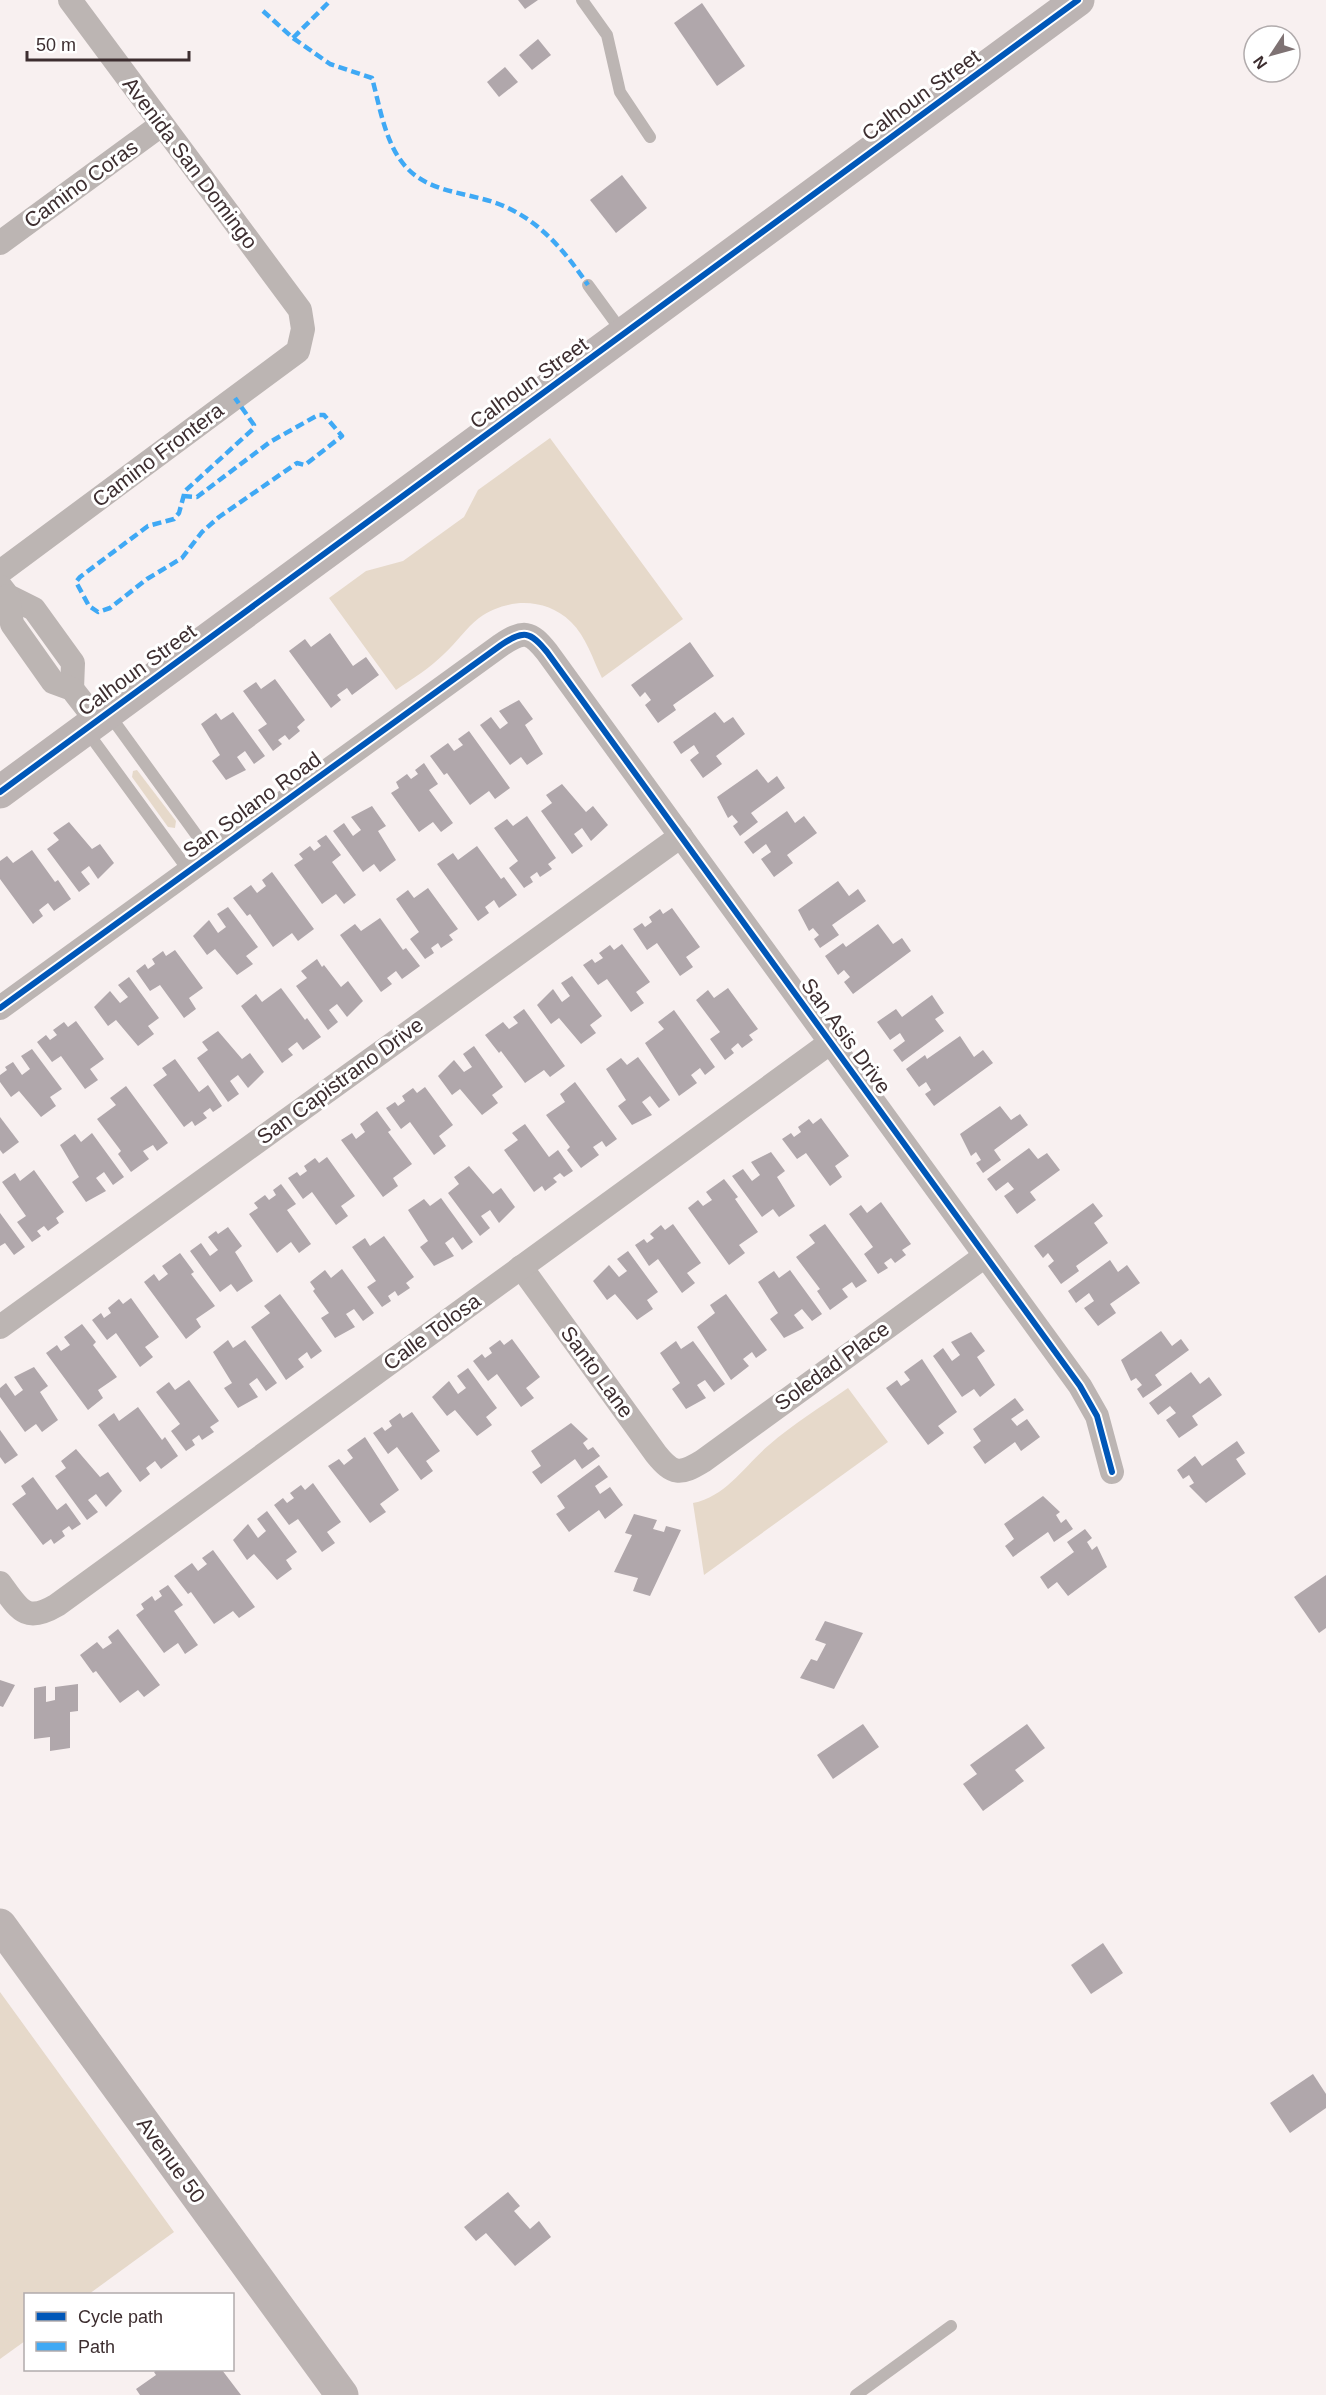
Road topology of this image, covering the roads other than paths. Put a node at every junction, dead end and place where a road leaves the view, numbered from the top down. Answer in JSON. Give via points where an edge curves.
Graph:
{"nodes":[{"id":1,"x":70,"y":0,"type":"edge"},
{"id":2,"x":582,"y":0,"type":"edge"},
{"id":3,"x":1078,"y":0,"type":"edge"},
{"id":4,"x":161,"y":125,"type":"junction"},
{"id":5,"x":650,"y":137,"type":"dead end"},
{"id":6,"x":0,"y":243,"type":"edge"},
{"id":7,"x":588,"y":285,"type":"dead end"},
{"id":8,"x":303,"y":329,"type":"joint"},
{"id":9,"x":623,"y":334,"type":"junction"},
{"id":10,"x":0,"y":572,"type":"edge"},
{"id":11,"x":4,"y":591,"type":"edge"},
{"id":12,"x":526,"y":634,"type":"joint"},
{"id":13,"x":97,"y":720,"type":"junction"},
{"id":14,"x":0,"y":792,"type":"edge"},
{"id":15,"x":681,"y":836,"type":"junction"},
{"id":16,"x":212,"y":855,"type":"junction"},
{"id":17,"x":189,"y":871,"type":"junction"},
{"id":18,"x":0,"y":1008,"type":"edge"},
{"id":19,"x":831,"y":1042,"type":"junction"},
{"id":20,"x":985,"y":1256,"type":"junction"},
{"id":21,"x":521,"y":1267,"type":"junction"},
{"id":22,"x":0,"y":1327,"type":"edge"},
{"id":23,"x":677,"y":1472,"type":"joint"},
{"id":24,"x":1112,"y":1472,"type":"dead end"},
{"id":25,"x":0,"y":1583,"type":"edge"},
{"id":26,"x":0,"y":1925,"type":"edge"},
{"id":27,"x":951,"y":2326,"type":"dead end"},
{"id":28,"x":342,"y":2395,"type":"edge"},
{"id":29,"x":856,"y":2395,"type":"edge"}],
"edges":[{"from":1,"to":4,"type":"street","name":"Avenida San Domingo"},
{"from":2,"to":5,"type":"lane","via":[[607,35],[620,92]]},
{"from":3,"to":9,"type":"street","name":"Calhoun Street"},
{"from":4,"to":6,"type":"street","name":"Camino Coras"},
{"from":4,"to":8,"type":"street","name":"Avenida San Domingo","via":[[300,310]]},
{"from":7,"to":9,"type":"lane"},
{"from":8,"to":10,"type":"street","name":"Camino Frontera","via":[[298,351]]},
{"from":9,"to":13,"type":"street","name":"Calhoun Street"},
{"from":11,"to":13,"type":"street","via":[[12,624],[53,682],[72,689]]},
{"from":12,"to":15,"type":"street","name":"San Asis Drive","via":[[547,652]]},
{"from":12,"to":16,"type":"street","name":"San Solano Road","via":[[501,645]]},
{"from":13,"to":14,"type":"street","name":"Calhoun Street"},
{"from":13,"to":16,"type":"lane"},
{"from":13,"to":17,"type":"lane"},
{"from":15,"to":19,"type":"street","name":"San Asis Drive"},
{"from":15,"to":22,"type":"street","name":"San Capistrano Drive"},
{"from":16,"to":17,"type":"street","name":"San Solano Road"},
{"from":17,"to":18,"type":"street","name":"San Solano Road"},
{"from":19,"to":20,"type":"street","name":"San Asis Drive"},
{"from":19,"to":21,"type":"street","name":"Calle Tolosa"},
{"from":20,"to":23,"type":"street","name":"Soledad Place","via":[[703,1461]]},
{"from":20,"to":24,"type":"street","name":"San Asis Drive","via":[[1080,1386],[1097,1416]]},
{"from":21,"to":23,"type":"street","name":"Santo Lane","via":[[656,1454]]},
{"from":21,"to":25,"type":"street","name":"Calle Tolosa","via":[[57,1605],[31,1616],[20,1610]]},
{"from":26,"to":28,"type":"street","name":"Avenue 50"},
{"from":27,"to":29,"type":"lane"}]}
